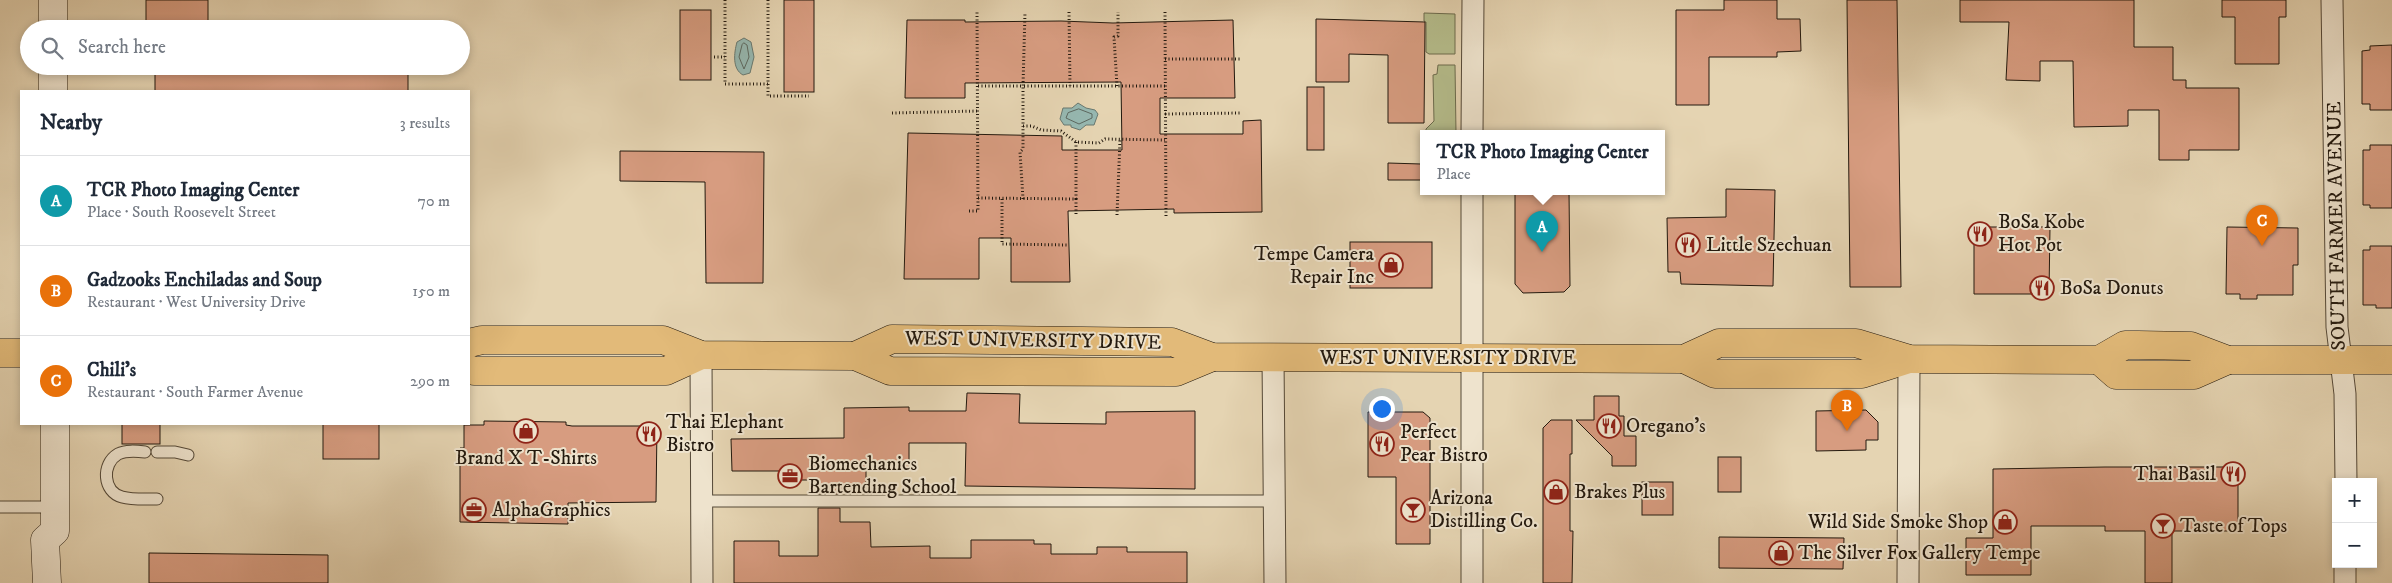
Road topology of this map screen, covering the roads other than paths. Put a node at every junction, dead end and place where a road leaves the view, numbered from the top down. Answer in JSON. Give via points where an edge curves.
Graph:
{"nodes":[{"id":1,"x":53,"y":0,"type":"edge"},
{"id":2,"x":1473,"y":0,"type":"edge"},
{"id":3,"x":2332,"y":0,"type":"edge"},
{"id":4,"x":53,"y":20,"type":"edge"},
{"id":5,"x":53,"y":75,"type":"edge"},
{"id":6,"x":53,"y":90,"type":"edge"},
{"id":7,"x":1472,"y":130,"type":"edge"},
{"id":8,"x":1472,"y":195,"type":"edge"},
{"id":9,"x":470,"y":343,"type":"edge"},
{"id":10,"x":0,"y":353,"type":"edge"},
{"id":11,"x":20,"y":353,"type":"edge"},
{"id":12,"x":701,"y":355,"type":"junction"},
{"id":13,"x":1273,"y":357,"type":"junction"},
{"id":14,"x":1471,"y":358,"type":"junction"},
{"id":15,"x":1909,"y":359,"type":"junction"},
{"id":16,"x":2341,"y":360,"type":"junction"},
{"id":17,"x":2392,"y":360,"type":"edge"},
{"id":18,"x":470,"y":369,"type":"edge"},
{"id":19,"x":54,"y":425,"type":"edge"},
{"id":20,"x":188,"y":455,"type":"dead end"},
{"id":21,"x":2346,"y":478,"type":"edge"},
{"id":22,"x":157,"y":499,"type":"dead end"},
{"id":23,"x":702,"y":501,"type":"junction"},
{"id":24,"x":1274,"y":501,"type":"junction"},
{"id":25,"x":0,"y":507,"type":"edge"},
{"id":26,"x":55,"y":519,"type":"junction"},
{"id":27,"x":2345,"y":568,"type":"edge"},
{"id":28,"x":47,"y":583,"type":"edge"},
{"id":29,"x":65,"y":583,"type":"edge"},
{"id":30,"x":702,"y":583,"type":"edge"},
{"id":31,"x":1275,"y":583,"type":"edge"},
{"id":32,"x":1472,"y":583,"type":"edge"},
{"id":33,"x":1908,"y":583,"type":"edge"},
{"id":34,"x":2345,"y":583,"type":"edge"}],
"edges":[{"from":1,"to":4,"type":"street"},
{"from":2,"to":7,"type":"street"},
{"from":3,"to":16,"type":"street","name":"SOUTH FARMER AVENUE","via":[[2336,327]]},
{"from":5,"to":6,"type":"street"},
{"from":8,"to":14,"type":"street"},
{"from":9,"to":12,"type":"main road","name":"WEST UNIVERSITY DRIVE","via":[[482,340],[663,340]]},
{"from":10,"to":11,"type":"main road"},
{"from":12,"to":13,"type":"main road","name":"WEST UNIVERSITY DRIVE","via":[[855,356],[890,372],[1176,372],[1212,357]]},
{"from":12,"to":18,"type":"main road","name":"WEST UNIVERSITY DRIVE","via":[[666,371]]},
{"from":12,"to":23,"type":"street"},
{"from":13,"to":14,"type":"main road","name":"WEST UNIVERSITY DRIVE"},
{"from":13,"to":24,"type":"street"},
{"from":14,"to":15,"type":"main road","name":"WEST UNIVERSITY DRIVE","via":[[1684,359],[1715,374],[1862,374]]},
{"from":14,"to":32,"type":"street"},
{"from":15,"to":16,"type":"main road","name":"WEST UNIVERSITY DRIVE","via":[[2099,360],[2126,345],[2138,345],[2191,346],[2228,360]]},
{"from":15,"to":33,"type":"street"},
{"from":16,"to":17,"type":"main road","name":"WEST UNIVERSITY DRIVE"},
{"from":16,"to":21,"type":"street","name":"SOUTH FARMER AVENUE","via":[[2346,401]]},
{"from":19,"to":26,"type":"street"},
{"from":20,"to":22,"type":"lane","via":[[125,452],[114,457],[108,466],[106,482],[114,493],[121,497]]},
{"from":23,"to":24,"type":"lane"},
{"from":23,"to":30,"type":"street"},
{"from":24,"to":31,"type":"street"},
{"from":25,"to":26,"type":"lane"},
{"from":26,"to":28,"type":"street","via":[[45,540]]},
{"from":26,"to":29,"type":"street","via":[[64,538]]},
{"from":27,"to":34,"type":"street"}]}
